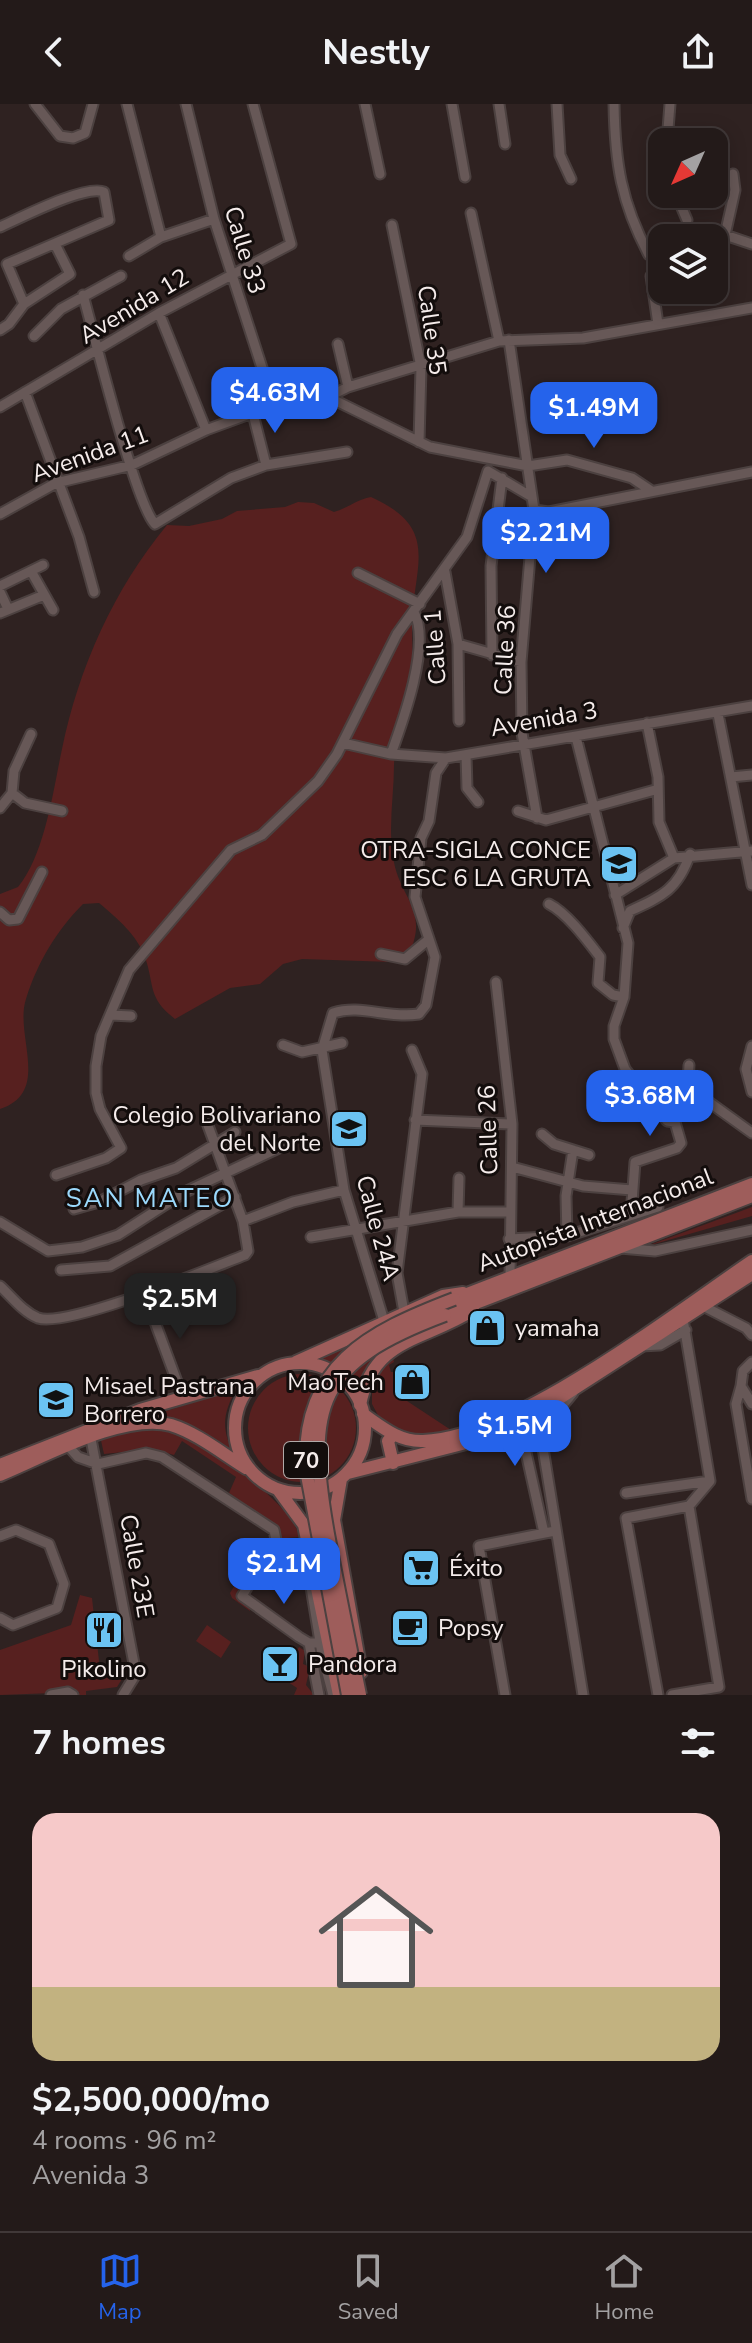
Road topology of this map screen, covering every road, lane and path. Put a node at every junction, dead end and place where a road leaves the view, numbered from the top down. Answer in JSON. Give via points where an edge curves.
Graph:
{"nodes":[{"id":1,"x":35,"y":104,"type":"edge"},
{"id":2,"x":93,"y":104,"type":"edge"},
{"id":3,"x":127,"y":104,"type":"edge"},
{"id":4,"x":186,"y":104,"type":"edge"},
{"id":5,"x":253,"y":104,"type":"edge"},
{"id":6,"x":365,"y":104,"type":"edge"},
{"id":7,"x":452,"y":104,"type":"edge"},
{"id":8,"x":499,"y":104,"type":"edge"},
{"id":9,"x":557,"y":104,"type":"edge"},
{"id":10,"x":614,"y":104,"type":"edge"},
{"id":11,"x":670,"y":104,"type":"edge"},
{"id":12,"x":668,"y":128,"type":"edge"},
{"id":13,"x":505,"y":144,"type":"dead end"},
{"id":14,"x":380,"y":174,"type":"dead end"},
{"id":15,"x":733,"y":174,"type":"dead end"},
{"id":16,"x":465,"y":177,"type":"dead end"},
{"id":17,"x":571,"y":179,"type":"dead end"},
{"id":18,"x":682,"y":208,"type":"edge"},
{"id":19,"x":471,"y":213,"type":"dead end"},
{"id":20,"x":214,"y":219,"type":"junction"},
{"id":21,"x":687,"y":220,"type":"dead end"},
{"id":22,"x":727,"y":224,"type":"edge"},
{"id":23,"x":392,"y":225,"type":"dead end"},
{"id":24,"x":0,"y":227,"type":"edge"},
{"id":25,"x":728,"y":236,"type":"edge"},
{"id":26,"x":161,"y":237,"type":"junction"},
{"id":27,"x":752,"y":244,"type":"edge"},
{"id":28,"x":56,"y":246,"type":"junction"},
{"id":29,"x":648,"y":253,"type":"edge"},
{"id":30,"x":129,"y":256,"type":"dead end"},
{"id":31,"x":230,"y":273,"type":"junction"},
{"id":32,"x":121,"y":276,"type":"dead end"},
{"id":33,"x":83,"y":295,"type":"junction"},
{"id":34,"x":24,"y":304,"type":"junction"},
{"id":35,"x":655,"y":304,"type":"edge"},
{"id":36,"x":752,"y":308,"type":"edge"},
{"id":37,"x":159,"y":313,"type":"junction"},
{"id":38,"x":658,"y":324,"type":"junction"},
{"id":39,"x":0,"y":330,"type":"edge"},
{"id":40,"x":34,"y":336,"type":"dead end"},
{"id":41,"x":504,"y":340,"type":"junction"},
{"id":42,"x":338,"y":344,"type":"dead end"},
{"id":43,"x":99,"y":351,"type":"junction"},
{"id":44,"x":421,"y":367,"type":"junction"},
{"id":45,"x":348,"y":387,"type":"junction"},
{"id":46,"x":25,"y":392,"type":"junction"},
{"id":47,"x":328,"y":397,"type":"junction"},
{"id":48,"x":274,"y":405,"type":"junction"},
{"id":49,"x":0,"y":407,"type":"edge"},
{"id":50,"x":253,"y":414,"type":"junction"},
{"id":51,"x":206,"y":430,"type":"junction"},
{"id":52,"x":419,"y":442,"type":"junction"},
{"id":53,"x":347,"y":452,"type":"dead end"},
{"id":54,"x":490,"y":459,"type":"junction"},
{"id":55,"x":132,"y":465,"type":"junction"},
{"id":56,"x":266,"y":465,"type":"junction"},
{"id":57,"x":528,"y":466,"type":"junction"},
{"id":58,"x":488,"y":471,"type":"junction"},
{"id":59,"x":752,"y":472,"type":"edge"},
{"id":60,"x":502,"y":478,"type":"junction"},
{"id":61,"x":56,"y":483,"type":"junction"},
{"id":62,"x":650,"y":490,"type":"junction"},
{"id":63,"x":532,"y":497,"type":"junction"},
{"id":64,"x":534,"y":510,"type":"junction"},
{"id":65,"x":0,"y":514,"type":"edge"},
{"id":66,"x":43,"y":565,"type":"dead end"},
{"id":67,"x":31,"y":571,"type":"junction"},
{"id":68,"x":445,"y":572,"type":"junction"},
{"id":69,"x":358,"y":573,"type":"dead end"},
{"id":70,"x":0,"y":589,"type":"edge"},
{"id":71,"x":94,"y":592,"type":"dead end"},
{"id":72,"x":44,"y":595,"type":"junction"},
{"id":73,"x":417,"y":608,"type":"junction"},
{"id":74,"x":53,"y":610,"type":"dead end"},
{"id":75,"x":4,"y":611,"type":"edge"},
{"id":76,"x":458,"y":644,"type":"junction"},
{"id":77,"x":492,"y":655,"type":"junction"},
{"id":78,"x":521,"y":662,"type":"junction"},
{"id":79,"x":752,"y":706,"type":"edge"},
{"id":80,"x":718,"y":714,"type":"junction"},
{"id":81,"x":459,"y":721,"type":"dead end"},
{"id":82,"x":647,"y":723,"type":"junction"},
{"id":83,"x":31,"y":734,"type":"dead end"},
{"id":84,"x":576,"y":737,"type":"junction"},
{"id":85,"x":343,"y":743,"type":"junction"},
{"id":86,"x":524,"y":746,"type":"junction"},
{"id":87,"x":391,"y":754,"type":"junction"},
{"id":88,"x":466,"y":755,"type":"junction"},
{"id":89,"x":446,"y":758,"type":"junction"},
{"id":90,"x":752,"y":775,"type":"edge"},
{"id":91,"x":731,"y":777,"type":"junction"},
{"id":92,"x":655,"y":790,"type":"junction"},
{"id":93,"x":12,"y":793,"type":"junction"},
{"id":94,"x":478,"y":802,"type":"dead end"},
{"id":95,"x":1,"y":803,"type":"edge"},
{"id":96,"x":595,"y":808,"type":"junction"},
{"id":97,"x":62,"y":811,"type":"dead end"},
{"id":98,"x":518,"y":811,"type":"dead end"},
{"id":99,"x":537,"y":818,"type":"junction"},
{"id":100,"x":748,"y":852,"type":"edge"},
{"id":101,"x":690,"y":854,"type":"junction"},
{"id":102,"x":674,"y":858,"type":"junction"},
{"id":103,"x":42,"y":872,"type":"dead end"},
{"id":104,"x":752,"y":885,"type":"edge"},
{"id":105,"x":615,"y":895,"type":"junction"},
{"id":106,"x":549,"y":904,"type":"dead end"},
{"id":107,"x":0,"y":912,"type":"edge"},
{"id":108,"x":623,"y":929,"type":"junction"},
{"id":109,"x":428,"y":940,"type":"junction"},
{"id":110,"x":381,"y":954,"type":"dead end"},
{"id":111,"x":496,"y":982,"type":"dead end"},
{"id":112,"x":624,"y":997,"type":"junction"},
{"id":113,"x":111,"y":1015,"type":"junction"},
{"id":114,"x":131,"y":1016,"type":"dead end"},
{"id":115,"x":342,"y":1043,"type":"dead end"},
{"id":116,"x":283,"y":1045,"type":"dead end"},
{"id":117,"x":752,"y":1046,"type":"edge"},
{"id":118,"x":322,"y":1050,"type":"junction"},
{"id":119,"x":412,"y":1050,"type":"dead end"},
{"id":120,"x":689,"y":1065,"type":"dead end"},
{"id":121,"x":752,"y":1092,"type":"edge"},
{"id":122,"x":206,"y":1120,"type":"dead end"},
{"id":123,"x":415,"y":1120,"type":"junction"},
{"id":124,"x":512,"y":1124,"type":"junction"},
{"id":125,"x":235,"y":1132,"type":"dead end"},
{"id":126,"x":752,"y":1133,"type":"edge"},
{"id":127,"x":542,"y":1134,"type":"dead end"},
{"id":128,"x":216,"y":1146,"type":"junction"},
{"id":129,"x":283,"y":1146,"type":"dead end"},
{"id":130,"x":573,"y":1150,"type":"junction"},
{"id":131,"x":589,"y":1155,"type":"dead end"},
{"id":132,"x":512,"y":1167,"type":"junction"},
{"id":133,"x":225,"y":1171,"type":"junction"},
{"id":134,"x":56,"y":1175,"type":"dead end"},
{"id":135,"x":459,"y":1178,"type":"dead end"},
{"id":136,"x":568,"y":1182,"type":"junction"},
{"id":137,"x":752,"y":1184,"type":"edge"},
{"id":138,"x":344,"y":1190,"type":"junction"},
{"id":139,"x":632,"y":1190,"type":"junction"},
{"id":140,"x":752,"y":1196,"type":"edge"},
{"id":141,"x":235,"y":1197,"type":"junction"},
{"id":142,"x":658,"y":1207,"type":"dead end"},
{"id":143,"x":74,"y":1209,"type":"dead end"},
{"id":144,"x":458,"y":1212,"type":"junction"},
{"id":145,"x":508,"y":1212,"type":"junction"},
{"id":146,"x":631,"y":1215,"type":"junction"},
{"id":147,"x":405,"y":1219,"type":"junction"},
{"id":148,"x":243,"y":1221,"type":"junction"},
{"id":149,"x":0,"y":1222,"type":"edge"},
{"id":150,"x":355,"y":1228,"type":"junction"},
{"id":151,"x":752,"y":1230,"type":"edge"},
{"id":152,"x":567,"y":1236,"type":"junction"},
{"id":153,"x":311,"y":1237,"type":"dead end"},
{"id":154,"x":509,"y":1239,"type":"junction"},
{"id":155,"x":620,"y":1248,"type":"junction"},
{"id":156,"x":752,"y":1261,"type":"edge"},
{"id":157,"x":61,"y":1270,"type":"dead end"},
{"id":158,"x":752,"y":1274,"type":"edge"},
{"id":159,"x":510,"y":1277,"type":"junction"},
{"id":160,"x":0,"y":1286,"type":"edge"},
{"id":161,"x":470,"y":1292,"type":"junction"},
{"id":162,"x":145,"y":1295,"type":"junction"},
{"id":163,"x":493,"y":1297,"type":"junction"},
{"id":164,"x":703,"y":1306,"type":"junction"},
{"id":165,"x":404,"y":1312,"type":"junction"},
{"id":166,"x":384,"y":1321,"type":"junction"},
{"id":167,"x":684,"y":1325,"type":"junction"},
{"id":168,"x":752,"y":1335,"type":"edge"},
{"id":169,"x":751,"y":1361,"type":"edge"},
{"id":170,"x":289,"y":1364,"type":"junction"},
{"id":171,"x":262,"y":1375,"type":"junction"},
{"id":172,"x":741,"y":1386,"type":"junction"},
{"id":173,"x":575,"y":1390,"type":"junction"},
{"id":174,"x":183,"y":1398,"type":"junction"},
{"id":175,"x":752,"y":1404,"type":"edge"},
{"id":176,"x":362,"y":1410,"type":"junction"},
{"id":177,"x":393,"y":1435,"type":"junction"},
{"id":178,"x":91,"y":1439,"type":"junction"},
{"id":179,"x":470,"y":1442,"type":"junction"},
{"id":180,"x":69,"y":1447,"type":"junction"},
{"id":181,"x":393,"y":1463,"type":"junction"},
{"id":182,"x":98,"y":1464,"type":"junction"},
{"id":183,"x":0,"y":1465,"type":"edge"},
{"id":184,"x":252,"y":1472,"type":"junction"},
{"id":185,"x":0,"y":1475,"type":"edge"},
{"id":186,"x":344,"y":1476,"type":"junction"},
{"id":187,"x":710,"y":1481,"type":"junction"},
{"id":188,"x":276,"y":1489,"type":"junction"},
{"id":189,"x":626,"y":1493,"type":"dead end"},
{"id":190,"x":752,"y":1499,"type":"edge"},
{"id":191,"x":689,"y":1506,"type":"junction"},
{"id":192,"x":552,"y":1514,"type":"junction"},
{"id":193,"x":541,"y":1515,"type":"junction"},
{"id":194,"x":555,"y":1531,"type":"junction"},
{"id":195,"x":544,"y":1533,"type":"junction"},
{"id":196,"x":0,"y":1536,"type":"edge"},
{"id":197,"x":309,"y":1547,"type":"junction"},
{"id":198,"x":0,"y":1618,"type":"edge"},
{"id":199,"x":314,"y":1643,"type":"junction"},
{"id":200,"x":51,"y":1695,"type":"edge"},
{"id":201,"x":73,"y":1695,"type":"edge"},
{"id":202,"x":123,"y":1695,"type":"edge"},
{"id":203,"x":319,"y":1695,"type":"edge"},
{"id":204,"x":333,"y":1695,"type":"edge"},
{"id":205,"x":339,"y":1695,"type":"edge"},
{"id":206,"x":348,"y":1695,"type":"edge"},
{"id":207,"x":363,"y":1695,"type":"edge"},
{"id":208,"x":505,"y":1695,"type":"edge"},
{"id":209,"x":583,"y":1695,"type":"edge"},
{"id":210,"x":658,"y":1695,"type":"edge"},
{"id":211,"x":672,"y":1695,"type":"edge"}],
"edges":[{"from":1,"to":2,"type":"street","via":[[60,136],[73,138],[85,133]]},
{"from":3,"to":26,"type":"street"},
{"from":4,"to":20,"type":"street","name":"Calle 33"},
{"from":5,"to":31,"type":"street","name":"Avenida 12","via":[[291,244]]},
{"from":6,"to":14,"type":"street"},
{"from":7,"to":16,"type":"street"},
{"from":8,"to":13,"type":"street"},
{"from":9,"to":17,"type":"street","via":[[560,155]]},
{"from":10,"to":29,"type":"street","via":[[615,164],[631,220]]},
{"from":11,"to":12,"type":"street"},
{"from":15,"to":22,"type":"street"},
{"from":18,"to":21,"type":"street"},
{"from":19,"to":41,"type":"street","name":"Calle 36"},
{"from":20,"to":26,"type":"street"},
{"from":20,"to":31,"type":"street","name":"Calle 33"},
{"from":23,"to":44,"type":"street","name":"Calle 35"},
{"from":24,"to":28,"type":"street","via":[[56,202],[102,190],[109,220]]},
{"from":25,"to":27,"type":"street"},
{"from":26,"to":30,"type":"street"},
{"from":28,"to":34,"type":"street","via":[[70,274]]},
{"from":28,"to":34,"type":"street","via":[[7,264]]},
{"from":31,"to":37,"type":"street","name":"Avenida 12"},
{"from":31,"to":48,"type":"street","name":"Calle 33"},
{"from":32,"to":33,"type":"street"},
{"from":33,"to":40,"type":"street"},
{"from":33,"to":43,"type":"street"},
{"from":34,"to":39,"type":"street"},
{"from":35,"to":38,"type":"street"},
{"from":36,"to":38,"type":"street","name":"Avenida 11"},
{"from":37,"to":43,"type":"street","name":"Avenida 12"},
{"from":37,"to":51,"type":"street"},
{"from":38,"to":41,"type":"street","name":"Avenida 11","via":[[583,338]]},
{"from":41,"to":44,"type":"street","name":"Avenida 11"},
{"from":41,"to":57,"type":"street","name":"Calle 36"},
{"from":42,"to":45,"type":"street"},
{"from":43,"to":46,"type":"street","name":"Avenida 12"},
{"from":43,"to":55,"type":"street"},
{"from":44,"to":45,"type":"street","name":"Avenida 11"},
{"from":44,"to":52,"type":"street","name":"Calle 35"},
{"from":45,"to":47,"type":"street","name":"Avenida 11"},
{"from":46,"to":49,"type":"street","name":"Avenida 12"},
{"from":46,"to":61,"type":"street"},
{"from":47,"to":48,"type":"street","name":"Avenida 11"},
{"from":47,"to":52,"type":"street"},
{"from":48,"to":50,"type":"street","name":"Avenida 11"},
{"from":50,"to":51,"type":"street","name":"Avenida 11"},
{"from":50,"to":56,"type":"street"},
{"from":51,"to":55,"type":"street","name":"Avenida 11"},
{"from":52,"to":54,"type":"street"},
{"from":53,"to":56,"type":"street"},
{"from":54,"to":57,"type":"street"},
{"from":54,"to":58,"type":"street"},
{"from":55,"to":56,"type":"street","via":[[149,516],[159,524],[202,493]]},
{"from":55,"to":61,"type":"street","name":"Avenida 11"},
{"from":57,"to":62,"type":"street","via":[[567,460],[632,478]]},
{"from":57,"to":63,"type":"street","name":"Calle 36"},
{"from":58,"to":60,"type":"street"},
{"from":58,"to":68,"type":"street","via":[[467,537]]},
{"from":59,"to":62,"type":"street"},
{"from":60,"to":63,"type":"street"},
{"from":60,"to":77,"type":"street","via":[[491,566]]},
{"from":61,"to":65,"type":"street","name":"Avenida 11"},
{"from":61,"to":71,"type":"street"},
{"from":62,"to":64,"type":"street","via":[[549,512]]},
{"from":63,"to":64,"type":"street","name":"Calle 36"},
{"from":64,"to":78,"type":"street","name":"Calle 36"},
{"from":66,"to":67,"type":"street"},
{"from":67,"to":70,"type":"street"},
{"from":67,"to":72,"type":"street"},
{"from":68,"to":73,"type":"street"},
{"from":68,"to":76,"type":"street","name":"Calle 1"},
{"from":69,"to":73,"type":"street"},
{"from":70,"to":75,"type":"street"},
{"from":72,"to":74,"type":"street"},
{"from":72,"to":75,"type":"street"},
{"from":73,"to":85,"type":"street","via":[[397,634]]},
{"from":73,"to":87,"type":"street","via":[[414,673]]},
{"from":76,"to":77,"type":"street"},
{"from":76,"to":81,"type":"street","name":"Calle 1"},
{"from":77,"to":78,"type":"street"},
{"from":78,"to":86,"type":"street","name":"Calle 36"},
{"from":79,"to":80,"type":"street","name":"Avenida 3"},
{"from":80,"to":82,"type":"street","name":"Avenida 3"},
{"from":80,"to":91,"type":"street"},
{"from":82,"to":84,"type":"street","name":"Avenida 3"},
{"from":82,"to":92,"type":"street","via":[[658,777]]},
{"from":83,"to":93,"type":"street","via":[[14,771]]},
{"from":84,"to":86,"type":"street","name":"Avenida 3"},
{"from":84,"to":96,"type":"street"},
{"from":85,"to":87,"type":"street","name":"Avenida 3"},
{"from":85,"to":113,"type":"street","via":[[318,781],[262,835],[231,850],[194,892],[129,970]]},
{"from":86,"to":88,"type":"street","name":"Avenida 3"},
{"from":86,"to":99,"type":"street","name":"Calle 36"},
{"from":87,"to":89,"type":"street","name":"Avenida 3"},
{"from":88,"to":89,"type":"street","name":"Avenida 3"},
{"from":88,"to":94,"type":"street","via":[[467,788]]},
{"from":89,"to":109,"type":"street","via":[[436,773],[421,838],[415,897]]},
{"from":90,"to":91,"type":"street"},
{"from":91,"to":100,"type":"street"},
{"from":92,"to":96,"type":"street"},
{"from":92,"to":102,"type":"street","via":[[659,822]]},
{"from":93,"to":95,"type":"street"},
{"from":93,"to":97,"type":"street","via":[[25,803]]},
{"from":96,"to":99,"type":"street"},
{"from":96,"to":105,"type":"street"},
{"from":98,"to":99,"type":"street"},
{"from":100,"to":101,"type":"street"},
{"from":100,"to":104,"type":"street"},
{"from":101,"to":102,"type":"street"},
{"from":101,"to":108,"type":"street","via":[[680,880],[630,911]]},
{"from":102,"to":105,"type":"street"},
{"from":103,"to":107,"type":"street","via":[[18,919],[9,920]]},
{"from":105,"to":108,"type":"street"},
{"from":106,"to":112,"type":"street","via":[[568,917],[600,957],[598,983]]},
{"from":108,"to":112,"type":"street","via":[[628,943]]},
{"from":109,"to":110,"type":"street","via":[[405,959]]},
{"from":109,"to":118,"type":"street","via":[[434,968],[424,1011],[389,1017],[351,1007],[333,1013]]},
{"from":111,"to":124,"type":"street","name":"Calle 26"},
{"from":112,"to":139,"type":"street","via":[[613,1033],[618,1054],[655,1107],[675,1122],[681,1146],[638,1159]]},
{"from":113,"to":114,"type":"street"},
{"from":113,"to":134,"type":"street","via":[[101,1036],[96,1093],[121,1148]]},
{"from":115,"to":118,"type":"street"},
{"from":116,"to":118,"type":"street","via":[[302,1052]]},
{"from":117,"to":121,"type":"street","via":[[746,1069]]},
{"from":118,"to":138,"type":"street","name":"Calle 24A"},
{"from":119,"to":123,"type":"street","via":[[422,1074]]},
{"from":120,"to":126,"type":"street","via":[[688,1083],[695,1092]]},
{"from":122,"to":128,"type":"street"},
{"from":123,"to":124,"type":"street"},
{"from":123,"to":147,"type":"street"},
{"from":124,"to":132,"type":"street","name":"Calle 26"},
{"from":125,"to":128,"type":"street"},
{"from":127,"to":130,"type":"street"},
{"from":128,"to":133,"type":"street"},
{"from":128,"to":143,"type":"street"},
{"from":129,"to":133,"type":"street"},
{"from":130,"to":131,"type":"street"},
{"from":130,"to":136,"type":"street"},
{"from":132,"to":136,"type":"street"},
{"from":132,"to":145,"type":"street","name":"Calle 26"},
{"from":133,"to":141,"type":"street"},
{"from":133,"to":149,"type":"street","via":[[118,1235],[82,1247],[48,1251]]},
{"from":135,"to":144,"type":"street"},
{"from":136,"to":139,"type":"street"},
{"from":136,"to":152,"type":"street"},
{"from":137,"to":159,"type":"main road","name":"Autopista Internacional","number":"70"},
{"from":138,"to":148,"type":"street"},
{"from":138,"to":150,"type":"street","name":"Calle 24A"},
{"from":139,"to":146,"type":"street"},
{"from":140,"to":155,"type":"main road","name":"Autopista Internacional","number":"70"},
{"from":141,"to":148,"type":"street"},
{"from":141,"to":157,"type":"street","via":[[110,1266]]},
{"from":142,"to":146,"type":"street"},
{"from":144,"to":145,"type":"street"},
{"from":144,"to":147,"type":"street"},
{"from":145,"to":154,"type":"street","name":"Calle 26"},
{"from":146,"to":152,"type":"street"},
{"from":147,"to":150,"type":"street"},
{"from":147,"to":165,"type":"street","via":[[397,1273]]},
{"from":148,"to":162,"type":"street","via":[[245,1255]]},
{"from":150,"to":153,"type":"street"},
{"from":150,"to":166,"type":"street","name":"Calle 24A"},
{"from":151,"to":155,"type":"street","via":[[655,1251]]},
{"from":152,"to":154,"type":"street"},
{"from":154,"to":159,"type":"street","name":"Calle 26"},
{"from":155,"to":163,"type":"main road","name":"Autopista Internacional","number":"70"},
{"from":156,"to":177,"type":"main road","via":[[523,1410],[439,1439]]},
{"from":158,"to":164,"type":"main road"},
{"from":159,"to":161,"type":"main road","name":"Autopista Internacional","number":"70"},
{"from":160,"to":162,"type":"street","via":[[26,1311],[49,1320]]},
{"from":161,"to":165,"type":"main road","via":[[443,1296]]},
{"from":161,"to":206,"type":"main road","name":"Autopista Internacional","number":"70","bridge":true,"via":[[357,1346],[325,1383],[311,1414],[306,1470]]},
{"from":162,"to":174,"type":"street"},
{"from":163,"to":176,"type":"main road","name":"Autopista Internacional","via":[[382,1356],[368,1376]]},
{"from":163,"to":207,"type":"main road","name":"Autopista Internacional","number":"70","bridge":true,"via":[[396,1334],[363,1354],[333,1389],[320,1420],[317,1469]]},
{"from":164,"to":167,"type":"main road"},
{"from":164,"to":168,"type":"street"},
{"from":165,"to":166,"type":"main road"},
{"from":166,"to":170,"type":"main road"},
{"from":167,"to":173,"type":"main road","via":[[639,1346]]},
{"from":167,"to":187,"type":"street"},
{"from":169,"to":172,"type":"street"},
{"from":170,"to":171,"type":"main road"},
{"from":170,"to":176,"type":"main road","via":[[330,1371],[346,1383]]},
{"from":171,"to":174,"type":"main road"},
{"from":171,"to":184,"type":"main road","via":[[245,1392],[235,1422],[240,1452]]},
{"from":172,"to":175,"type":"street"},
{"from":172,"to":190,"type":"street","via":[[736,1404]]},
{"from":173,"to":179,"type":"main road","via":[[532,1416]]},
{"from":173,"to":192,"type":"street","via":[[549,1422],[542,1442]]},
{"from":174,"to":183,"type":"main road"},
{"from":176,"to":177,"type":"main road"},
{"from":176,"to":186,"type":"main road","via":[[363,1445]]},
{"from":177,"to":181,"type":"main road","via":[[388,1441]]},
{"from":178,"to":180,"type":"main road"},
{"from":178,"to":182,"type":"street","name":"Calle 23E"},
{"from":178,"to":184,"type":"main road","via":[[129,1425],[170,1425]]},
{"from":179,"to":181,"type":"main road"},
{"from":179,"to":193,"type":"street","via":[[507,1438],[525,1448]]},
{"from":180,"to":182,"type":"street","via":[[78,1457]]},
{"from":180,"to":185,"type":"main road"},
{"from":181,"to":186,"type":"main road"},
{"from":182,"to":199,"type":"street","via":[[146,1453],[162,1457],[274,1530],[276,1540],[242,1596]]},
{"from":182,"to":202,"type":"street","name":"Calle 23E","via":[[136,1674]]},
{"from":184,"to":188,"type":"main road"},
{"from":186,"to":188,"type":"main road","via":[[310,1493]]},
{"from":186,"to":207,"type":"main road","via":[[334,1520]]},
{"from":187,"to":189,"type":"street"},
{"from":187,"to":191,"type":"street"},
{"from":188,"to":197,"type":"main road","via":[[301,1517]]},
{"from":191,"to":210,"type":"street","via":[[626,1518]]},
{"from":191,"to":211,"type":"street","via":[[719,1687]]},
{"from":192,"to":193,"type":"street"},
{"from":192,"to":194,"type":"street"},
{"from":193,"to":195,"type":"street"},
{"from":194,"to":195,"type":"street"},
{"from":194,"to":209,"type":"street"},
{"from":195,"to":208,"type":"street","via":[[479,1546]]},
{"from":196,"to":198,"type":"street","via":[[16,1530],[49,1544],[64,1584],[57,1608],[13,1625]]},
{"from":197,"to":199,"type":"street"},
{"from":197,"to":205,"type":"main road"},
{"from":199,"to":203,"type":"street"},
{"from":199,"to":204,"type":"street"},
{"from":200,"to":201,"type":"street"}]}
